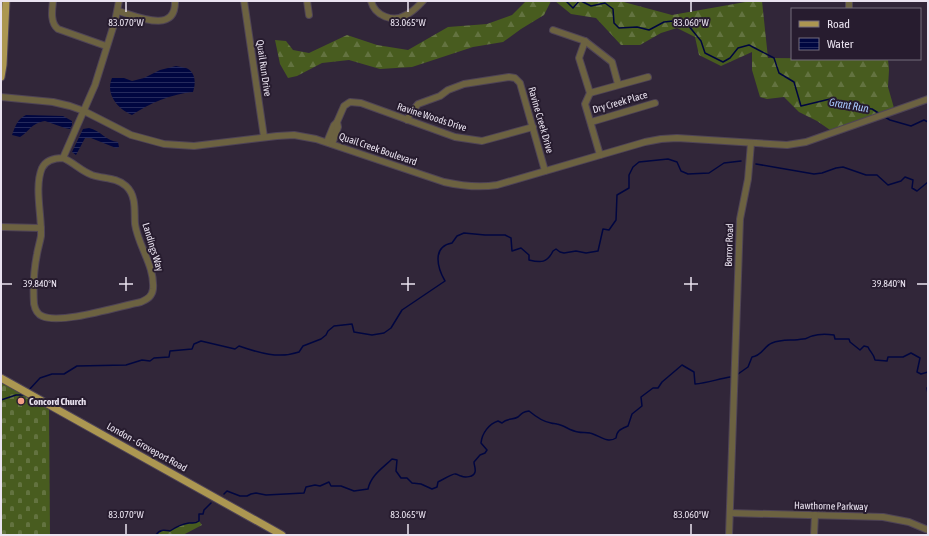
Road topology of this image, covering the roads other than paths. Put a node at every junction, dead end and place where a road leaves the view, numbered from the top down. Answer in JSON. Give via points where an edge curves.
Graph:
{"nodes":[{"id":1,"x":6,"y":1,"type":"edge"},
{"id":2,"x":52,"y":1,"type":"edge"},
{"id":3,"x":119,"y":1,"type":"edge"},
{"id":4,"x":175,"y":1,"type":"edge"},
{"id":5,"x":244,"y":1,"type":"edge"},
{"id":6,"x":308,"y":1,"type":"edge"},
{"id":7,"x":371,"y":1,"type":"edge"},
{"id":8,"x":423,"y":1,"type":"edge"},
{"id":9,"x":118,"y":11,"type":"junction"},
{"id":10,"x":309,"y":15,"type":"dead end"},
{"id":11,"x":552,"y":30,"type":"dead end"},
{"id":12,"x":3,"y":33,"type":"edge"},
{"id":13,"x":585,"y":41,"type":"junction"},
{"id":14,"x":106,"y":46,"type":"junction"},
{"id":15,"x":648,"y":77,"type":"dead end"},
{"id":16,"x":1,"y":78,"type":"edge"},
{"id":17,"x":618,"y":84,"type":"junction"},
{"id":18,"x":590,"y":93,"type":"junction"},
{"id":19,"x":1,"y":98,"type":"edge"},
{"id":20,"x":928,"y":99,"type":"edge"},
{"id":21,"x":655,"y":103,"type":"dead end"},
{"id":22,"x":84,"y":111,"type":"junction"},
{"id":23,"x":407,"y":120,"type":"junction"},
{"id":24,"x":590,"y":122,"type":"junction"},
{"id":25,"x":533,"y":127,"type":"junction"},
{"id":26,"x":264,"y":137,"type":"junction"},
{"id":27,"x":330,"y":143,"type":"junction"},
{"id":28,"x":751,"y":143,"type":"junction"},
{"id":29,"x":600,"y":155,"type":"junction"},
{"id":30,"x":63,"y":158,"type":"junction"},
{"id":31,"x":545,"y":171,"type":"junction"},
{"id":32,"x":1,"y":227,"type":"edge"},
{"id":33,"x":40,"y":228,"type":"junction"},
{"id":34,"x":1,"y":378,"type":"edge"},
{"id":35,"x":730,"y":513,"type":"junction"},
{"id":36,"x":815,"y":515,"type":"junction"},
{"id":37,"x":928,"y":530,"type":"edge"},
{"id":38,"x":282,"y":535,"type":"edge"},
{"id":39,"x":729,"y":535,"type":"edge"},
{"id":40,"x":814,"y":535,"type":"edge"}],
"edges":[{"from":1,"to":12,"type":"main road"},
{"from":2,"to":14,"type":"street","via":[[52,19],[58,29]]},
{"from":3,"to":9,"type":"street"},
{"from":4,"to":9,"type":"street","via":[[175,12],[161,21]]},
{"from":5,"to":26,"type":"street","name":"Quail Run Drive"},
{"from":6,"to":10,"type":"street"},
{"from":7,"to":8,"type":"street","via":[[381,15],[387,18],[400,18]]},
{"from":9,"to":14,"type":"street"},
{"from":11,"to":13,"type":"street"},
{"from":12,"to":16,"type":"main road"},
{"from":13,"to":17,"type":"street","via":[[612,62]]},
{"from":13,"to":18,"type":"street","via":[[579,58]]},
{"from":14,"to":22,"type":"street","via":[[95,85]]},
{"from":15,"to":17,"type":"street"},
{"from":17,"to":18,"type":"street"},
{"from":18,"to":24,"type":"street","via":[[585,104]]},
{"from":19,"to":22,"type":"street","name":"Quail Creek Boulevard","via":[[52,102]]},
{"from":20,"to":28,"type":"street","via":[[806,142]]},
{"from":21,"to":24,"type":"street","name":"Dry Creek Place"},
{"from":22,"to":26,"type":"street","name":"Quail Creek Boulevard","via":[[131,135],[164,144],[194,146]]},
{"from":22,"to":30,"type":"street"},
{"from":23,"to":25,"type":"street","name":"Ravine Woods Drive","via":[[455,137],[476,141]]},
{"from":23,"to":25,"type":"street","name":"Ravine Creek Drive","via":[[418,104],[440,96],[448,90],[464,84],[509,77],[520,83]]},
{"from":23,"to":27,"type":"street","name":"Ravine Woods Drive","via":[[350,102],[344,106]]},
{"from":24,"to":29,"type":"street"},
{"from":25,"to":31,"type":"street","name":"Ravine Creek Drive"},
{"from":26,"to":27,"type":"street","name":"Quail Creek Boulevard","via":[[294,135]]},
{"from":27,"to":31,"type":"street","name":"Quail Creek Boulevard","via":[[459,186],[488,186]]},
{"from":28,"to":29,"type":"street","name":"Quail Creek Boulevard","via":[[661,139]]},
{"from":28,"to":35,"type":"street","name":"Borror Road","via":[[748,180],[740,219]]},
{"from":29,"to":31,"type":"street","name":"Quail Creek Boulevard"},
{"from":30,"to":33,"type":"street","via":[[52,159],[42,169],[38,202]]},
{"from":30,"to":33,"type":"street","name":"Landings Way","via":[[88,173],[118,180],[127,186],[135,205],[138,237],[152,278],[153,288],[150,297],[141,302],[59,319],[41,316],[36,310],[34,299]]},
{"from":32,"to":33,"type":"street"},
{"from":34,"to":38,"type":"main road","name":"London - Groveport Road"},
{"from":35,"to":36,"type":"street","name":"Hawthorne Parkway"},
{"from":35,"to":39,"type":"street","name":"Borror Road"},
{"from":36,"to":37,"type":"street","name":"Hawthorne Parkway","via":[[893,518]]},
{"from":36,"to":40,"type":"street"}]}
